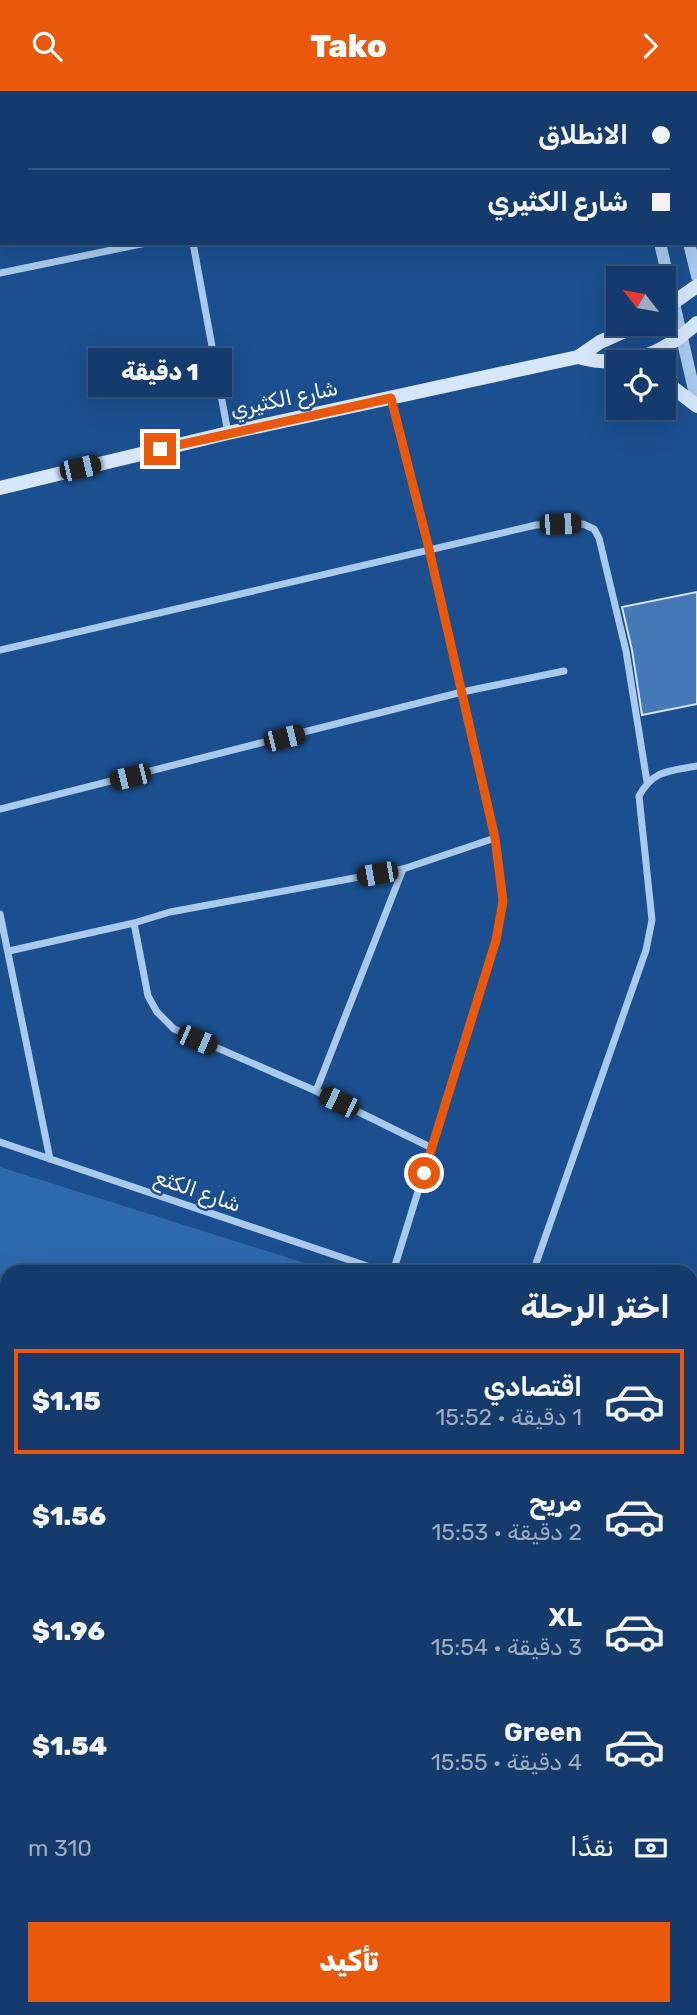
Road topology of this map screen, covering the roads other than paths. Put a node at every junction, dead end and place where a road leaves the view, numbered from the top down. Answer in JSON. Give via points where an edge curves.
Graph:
{"nodes":[{"id":1,"x":136,"y":245,"type":"edge"},
{"id":2,"x":193,"y":245,"type":"edge"},
{"id":3,"x":660,"y":245,"type":"edge"},
{"id":4,"x":689,"y":245,"type":"edge"},
{"id":5,"x":663,"y":266,"type":"edge"},
{"id":6,"x":0,"y":273,"type":"edge"},
{"id":7,"x":697,"y":277,"type":"edge"},
{"id":8,"x":697,"y":286,"type":"edge"},
{"id":9,"x":676,"y":301,"type":"edge"},
{"id":10,"x":697,"y":323,"type":"edge"},
{"id":11,"x":676,"y":324,"type":"edge"},
{"id":12,"x":613,"y":336,"type":"edge"},
{"id":13,"x":682,"y":337,"type":"junction"},
{"id":14,"x":662,"y":350,"type":"edge"},
{"id":15,"x":578,"y":358,"type":"junction"},
{"id":16,"x":606,"y":363,"type":"edge"},
{"id":17,"x":676,"y":390,"type":"edge"},
{"id":18,"x":391,"y":398,"type":"junction"},
{"id":19,"x":697,"y":405,"type":"edge"},
{"id":20,"x":229,"y":433,"type":"junction"},
{"id":21,"x":0,"y":488,"type":"edge"},
{"id":22,"x":429,"y":549,"type":"junction"},
{"id":23,"x":0,"y":650,"type":"edge"},
{"id":24,"x":564,"y":671,"type":"dead end"},
{"id":25,"x":463,"y":692,"type":"junction"},
{"id":26,"x":697,"y":766,"type":"edge"},
{"id":27,"x":647,"y":782,"type":"junction"},
{"id":28,"x":0,"y":809,"type":"edge"},
{"id":29,"x":495,"y":838,"type":"junction"},
{"id":30,"x":403,"y":869,"type":"junction"},
{"id":31,"x":0,"y":913,"type":"edge"},
{"id":32,"x":134,"y":923,"type":"junction"},
{"id":33,"x":9,"y":951,"type":"junction"},
{"id":34,"x":316,"y":1091,"type":"junction"},
{"id":35,"x":0,"y":1142,"type":"edge"},
{"id":36,"x":432,"y":1148,"type":"junction"},
{"id":37,"x":50,"y":1159,"type":"junction"},
{"id":38,"x":364,"y":1265,"type":"edge"},
{"id":39,"x":395,"y":1265,"type":"edge"},
{"id":40,"x":535,"y":1265,"type":"edge"}],
"edges":[{"from":1,"to":6,"type":"street"},
{"from":2,"to":20,"type":"street"},
{"from":3,"to":5,"type":"street"},
{"from":4,"to":7,"type":"street"},
{"from":8,"to":9,"type":"main road"},
{"from":10,"to":13,"type":"main road","name":"شارع الكثيري"},
{"from":11,"to":13,"type":"street"},
{"from":12,"to":15,"type":"main road","name":"شارع الكثيري"},
{"from":13,"to":14,"type":"main road","name":"شارع الكثيري"},
{"from":13,"to":19,"type":"street"},
{"from":15,"to":16,"type":"main road","name":"شارع الكثيري"},
{"from":15,"to":18,"type":"main road","name":"شارع الكثيري"},
{"from":17,"to":19,"type":"main road"},
{"from":18,"to":20,"type":"main road","name":"شارع الكثيري"},
{"from":18,"to":22,"type":"street"},
{"from":20,"to":21,"type":"main road","name":"شارع الكثيري"},
{"from":22,"to":23,"type":"street"},
{"from":22,"to":25,"type":"street"},
{"from":22,"to":27,"type":"street","via":[[536,525],[583,524],[594,529],[626,651]]},
{"from":24,"to":25,"type":"street"},
{"from":25,"to":28,"type":"street"},
{"from":25,"to":29,"type":"street"},
{"from":26,"to":27,"type":"street","via":[[662,773]]},
{"from":27,"to":40,"type":"street","via":[[639,796],[652,920],[646,950]]},
{"from":29,"to":30,"type":"street"},
{"from":29,"to":36,"type":"street","via":[[503,901],[496,940]]},
{"from":30,"to":32,"type":"street","via":[[170,912]]},
{"from":30,"to":34,"type":"street"},
{"from":31,"to":33,"type":"street"},
{"from":32,"to":33,"type":"street"},
{"from":32,"to":34,"type":"street","via":[[148,996],[174,1029]]},
{"from":33,"to":37,"type":"street"},
{"from":34,"to":36,"type":"street"},
{"from":35,"to":37,"type":"street","name":"شارع الكثع"},
{"from":36,"to":39,"type":"street"},
{"from":37,"to":38,"type":"street","name":"شارع الكثع"}]}
